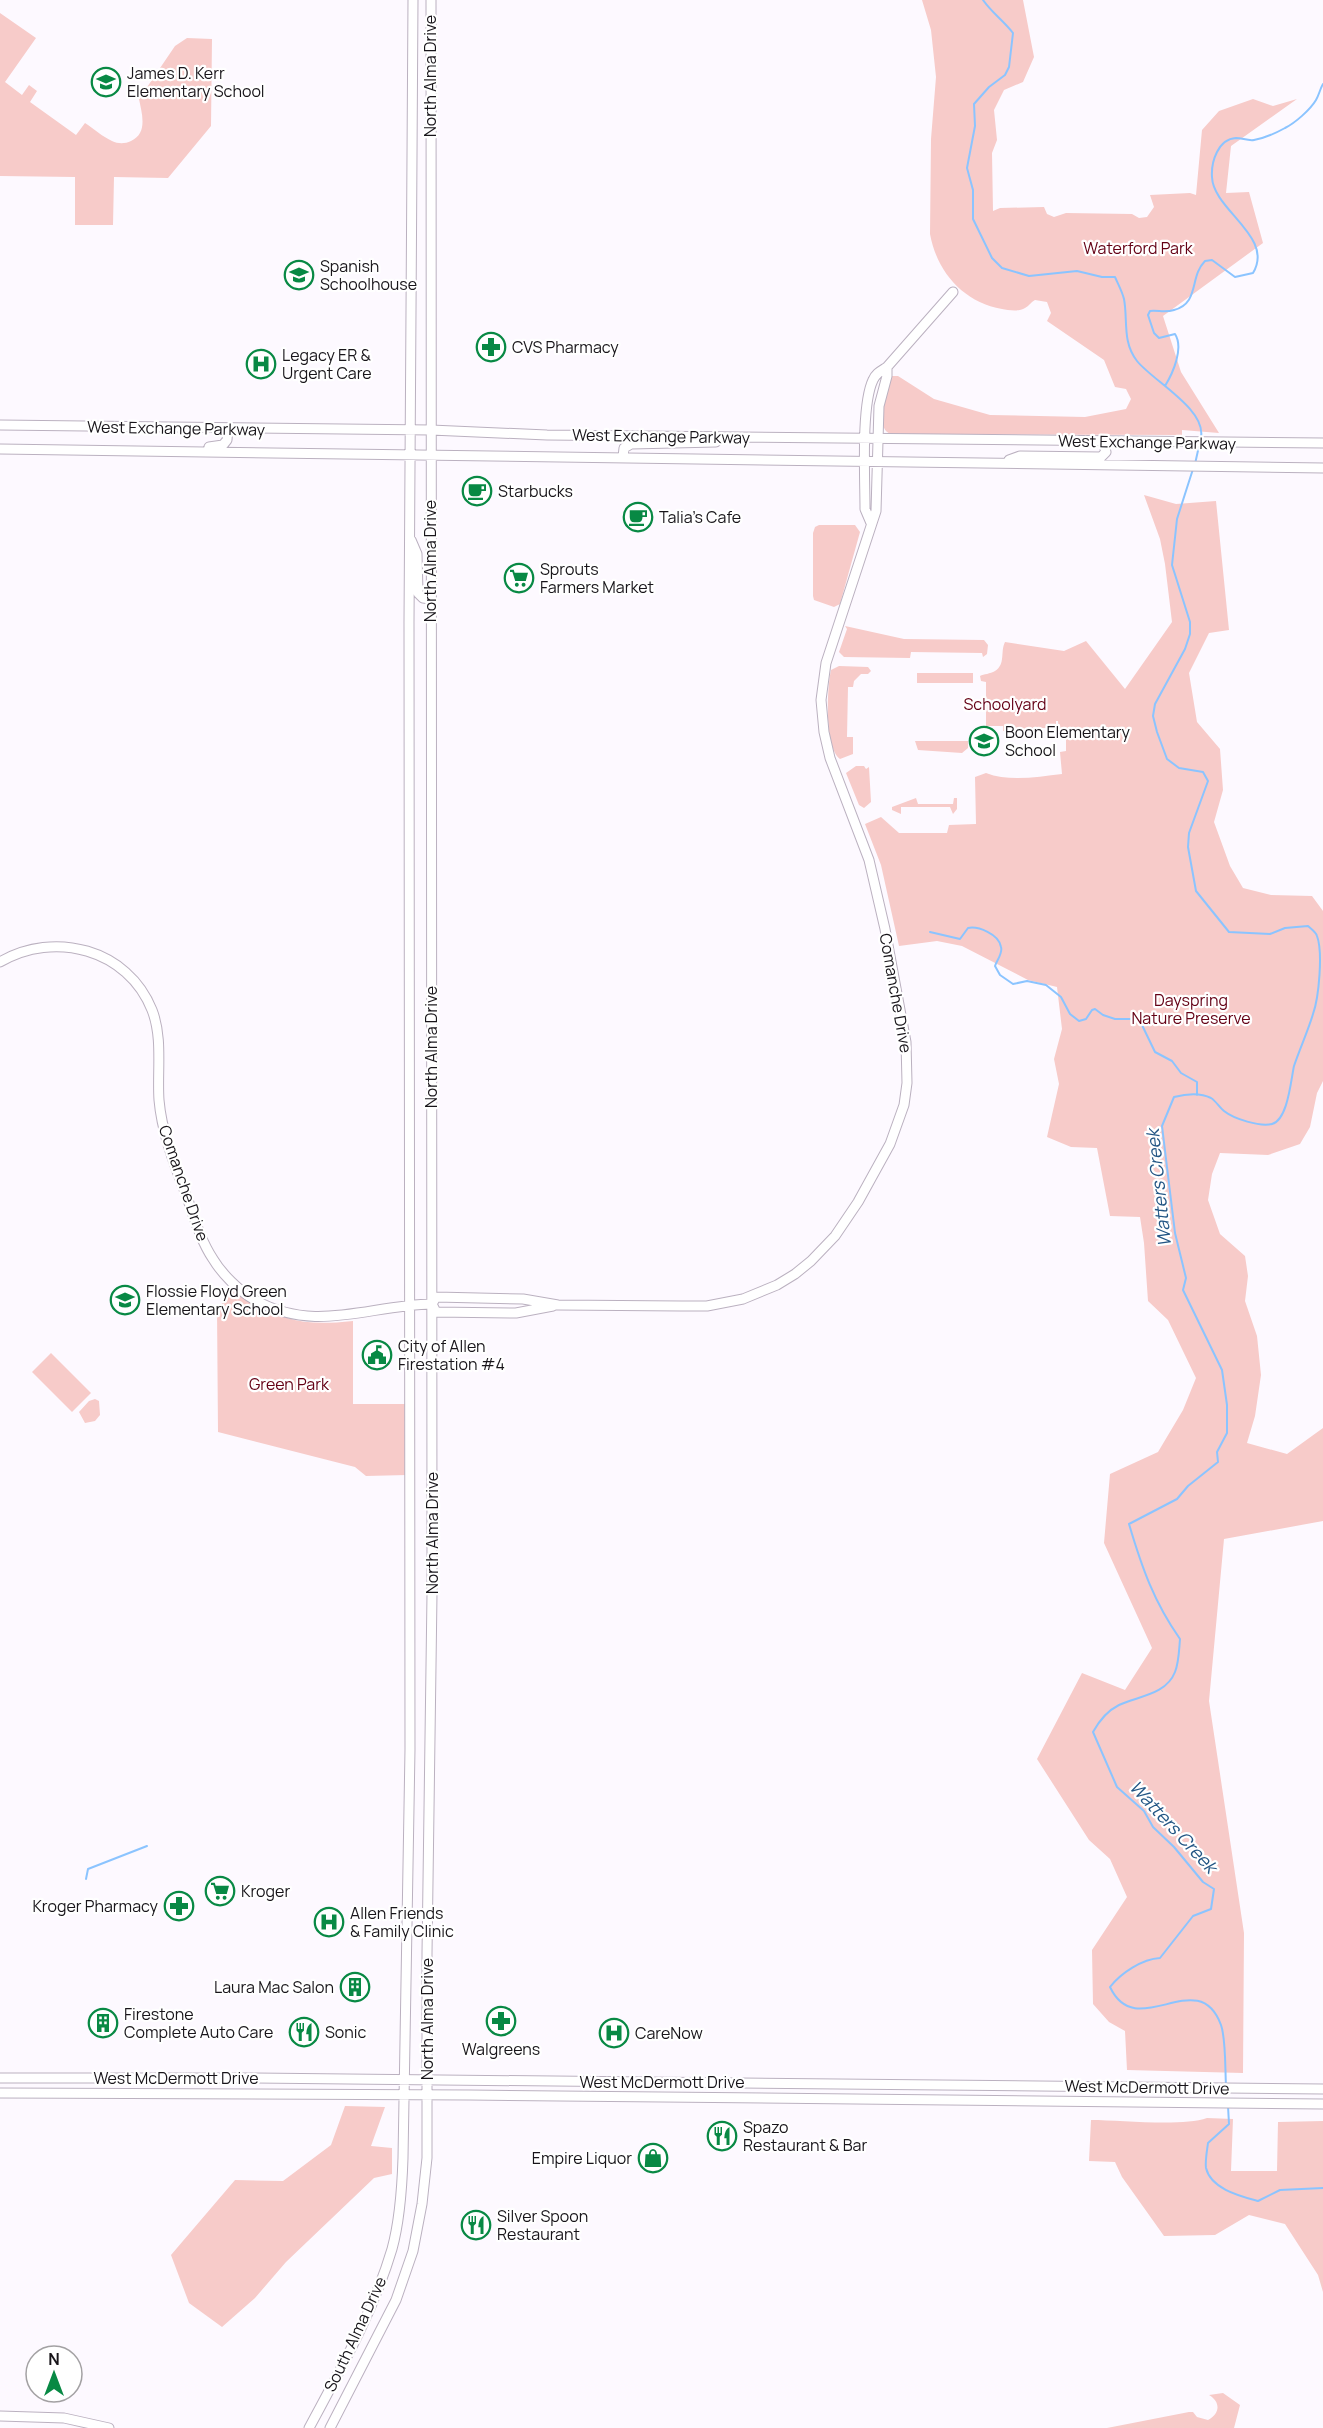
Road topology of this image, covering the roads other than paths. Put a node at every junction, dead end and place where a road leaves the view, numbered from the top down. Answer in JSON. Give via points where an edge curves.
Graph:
{"nodes":[{"id":1,"x":414,"y":0,"type":"edge"},
{"id":2,"x":431,"y":0,"type":"edge"},
{"id":3,"x":430,"y":264,"type":"junction"},
{"id":4,"x":412,"y":265,"type":"junction"},
{"id":5,"x":953,"y":292,"type":"dead end"},
{"id":6,"x":886,"y":367,"type":"junction"},
{"id":7,"x":0,"y":425,"type":"edge"},
{"id":8,"x":228,"y":428,"type":"junction"},
{"id":9,"x":431,"y":430,"type":"junction"},
{"id":10,"x":411,"y":431,"type":"junction"},
{"id":11,"x":746,"y":437,"type":"junction"},
{"id":12,"x":866,"y":438,"type":"junction"},
{"id":13,"x":877,"y":438,"type":"junction"},
{"id":14,"x":1103,"y":442,"type":"junction"},
{"id":15,"x":1323,"y":443,"type":"edge"},
{"id":16,"x":0,"y":448,"type":"edge"},
{"id":17,"x":150,"y":452,"type":"junction"},
{"id":18,"x":411,"y":453,"type":"junction"},
{"id":19,"x":430,"y":454,"type":"junction"},
{"id":20,"x":623,"y":457,"type":"junction"},
{"id":21,"x":1323,"y":459,"type":"edge"},
{"id":22,"x":866,"y":461,"type":"junction"},
{"id":23,"x":877,"y":461,"type":"junction"},
{"id":24,"x":1001,"y":463,"type":"junction"},
{"id":25,"x":1323,"y":468,"type":"edge"},
{"id":26,"x":871,"y":523,"type":"junction"},
{"id":27,"x":410,"y":538,"type":"junction"},
{"id":28,"x":430,"y":599,"type":"junction"},
{"id":29,"x":0,"y":962,"type":"edge"},
{"id":30,"x":495,"y":1298,"type":"junction"},
{"id":31,"x":432,"y":1304,"type":"junction"},
{"id":32,"x":409,"y":1305,"type":"junction"},
{"id":33,"x":558,"y":1305,"type":"junction"},
{"id":34,"x":495,"y":1313,"type":"junction"},
{"id":35,"x":410,"y":1749,"type":"junction"},
{"id":36,"x":430,"y":1749,"type":"junction"},
{"id":37,"x":0,"y":2078,"type":"edge"},
{"id":38,"x":218,"y":2078,"type":"junction"},
{"id":39,"x":404,"y":2080,"type":"junction"},
{"id":40,"x":428,"y":2080,"type":"junction"},
{"id":41,"x":597,"y":2081,"type":"junction"},
{"id":42,"x":739,"y":2083,"type":"junction"},
{"id":43,"x":950,"y":2085,"type":"junction"},
{"id":44,"x":1323,"y":2089,"type":"edge"},
{"id":45,"x":218,"y":2093,"type":"junction"},
{"id":46,"x":0,"y":2094,"type":"edge"},
{"id":47,"x":404,"y":2095,"type":"junction"},
{"id":48,"x":428,"y":2095,"type":"junction"},
{"id":49,"x":595,"y":2097,"type":"junction"},
{"id":50,"x":739,"y":2098,"type":"junction"},
{"id":51,"x":950,"y":2100,"type":"junction"},
{"id":52,"x":1323,"y":2104,"type":"edge"},
{"id":53,"x":0,"y":2416,"type":"edge"},
{"id":54,"x":109,"y":2428,"type":"edge"},
{"id":55,"x":309,"y":2428,"type":"edge"},
{"id":56,"x":330,"y":2428,"type":"edge"}],
"edges":[{"from":1,"to":4,"type":"main road","name":"North Alma Drive"},
{"from":2,"to":3,"type":"main road","name":"North Alma Drive"},
{"from":3,"to":4,"type":"main road"},
{"from":3,"to":9,"type":"main road","name":"North Alma Drive"},
{"from":4,"to":10,"type":"main road","name":"North Alma Drive"},
{"from":5,"to":6,"type":"main road","name":"Comanche Drive"},
{"from":6,"to":12,"type":"main road","name":"Comanche Drive","via":[[877,373],[871,385]]},
{"from":6,"to":13,"type":"main road","name":"Comanche Drive"},
{"from":7,"to":8,"type":"main road","name":"West Exchange Parkway"},
{"from":8,"to":10,"type":"main road","name":"West Exchange Parkway"},
{"from":8,"to":17,"type":"main road","via":[[227,440],[222,445]]},
{"from":9,"to":10,"type":"main road","name":"West Exchange Parkway"},
{"from":9,"to":11,"type":"main road","name":"West Exchange Parkway"},
{"from":9,"to":19,"type":"main road","name":"North Alma Drive"},
{"from":10,"to":18,"type":"main road","name":"North Alma Drive"},
{"from":11,"to":12,"type":"main road","name":"West Exchange Parkway"},
{"from":11,"to":20,"type":"main road","via":[[632,444],[623,449]]},
{"from":12,"to":13,"type":"main road","name":"West Exchange Parkway"},
{"from":12,"to":22,"type":"main road","name":"Comanche Drive"},
{"from":13,"to":14,"type":"main road","name":"West Exchange Parkway"},
{"from":13,"to":23,"type":"main road","name":"Comanche Drive"},
{"from":14,"to":15,"type":"main road","name":"West Exchange Parkway"},
{"from":14,"to":24,"type":"main road","via":[[1106,452],[1101,457],[1020,456]]},
{"from":16,"to":17,"type":"main road","name":"West Exchange Parkway"},
{"from":17,"to":18,"type":"main road","name":"West Exchange Parkway"},
{"from":18,"to":19,"type":"main road","name":"West Exchange Parkway"},
{"from":18,"to":27,"type":"main road","name":"North Alma Drive"},
{"from":19,"to":20,"type":"main road","name":"West Exchange Parkway"},
{"from":19,"to":28,"type":"main road","name":"North Alma Drive"},
{"from":20,"to":22,"type":"main road","name":"West Exchange Parkway"},
{"from":21,"to":25,"type":"main road"},
{"from":22,"to":23,"type":"main road","name":"West Exchange Parkway"},
{"from":22,"to":26,"type":"main road","name":"Comanche Drive","via":[[865,509]]},
{"from":23,"to":24,"type":"main road","name":"West Exchange Parkway"},
{"from":23,"to":26,"type":"main road","name":"Comanche Drive","via":[[876,511]]},
{"from":24,"to":25,"type":"main road","name":"West Exchange Parkway"},
{"from":26,"to":33,"type":"main road","name":"Comanche Drive","via":[[826,663],[822,718],[830,758],[868,860],[906,1042],[907,1083],[896,1130],[835,1236],[811,1261],[777,1285],[743,1299],[707,1306]]},
{"from":27,"to":28,"type":"main road","via":[[417,554],[418,593]]},
{"from":27,"to":32,"type":"main road","name":"North Alma Drive"},
{"from":28,"to":31,"type":"main road","name":"North Alma Drive"},
{"from":29,"to":32,"type":"main road","name":"Comanche Drive","via":[[33,948],[76,947],[111,962],[135,983],[152,1010],[157,1030],[163,1126],[204,1244],[225,1275],[249,1296],[284,1313],[319,1318]]},
{"from":30,"to":31,"type":"main road","name":"Comanche Drive","via":[[436,1297]]},
{"from":30,"to":33,"type":"main road","name":"Comanche Drive"},
{"from":30,"to":34,"type":"main road"},
{"from":31,"to":32,"type":"main road","name":"Comanche Drive"},
{"from":31,"to":34,"type":"main road","name":"Comanche Drive","via":[[436,1312]]},
{"from":31,"to":36,"type":"main road","name":"North Alma Drive"},
{"from":32,"to":35,"type":"main road","name":"North Alma Drive"},
{"from":33,"to":34,"type":"main road","name":"Comanche Drive"},
{"from":35,"to":36,"type":"main road"},
{"from":35,"to":39,"type":"main road","name":"North Alma Drive"},
{"from":36,"to":40,"type":"main road","name":"North Alma Drive"},
{"from":37,"to":38,"type":"main road","name":"West McDermott Drive"},
{"from":38,"to":39,"type":"main road","name":"West McDermott Drive"},
{"from":38,"to":45,"type":"main road"},
{"from":39,"to":40,"type":"main road","name":"West McDermott Drive"},
{"from":39,"to":47,"type":"main road","name":"North Alma Drive"},
{"from":40,"to":41,"type":"main road","name":"West McDermott Drive"},
{"from":40,"to":48,"type":"main road","name":"North Alma Drive"},
{"from":41,"to":42,"type":"main road","name":"West McDermott Drive"},
{"from":41,"to":49,"type":"main road"},
{"from":42,"to":43,"type":"main road","name":"West McDermott Drive"},
{"from":42,"to":50,"type":"main road"},
{"from":43,"to":44,"type":"main road","name":"West McDermott Drive"},
{"from":43,"to":51,"type":"main road"},
{"from":45,"to":46,"type":"main road","name":"West McDermott Drive"},
{"from":45,"to":47,"type":"main road","name":"West McDermott Drive"},
{"from":47,"to":48,"type":"main road","name":"West McDermott Drive"},
{"from":47,"to":55,"type":"main road","name":"South Alma Drive","via":[[401,2202],[392,2247],[377,2293]]},
{"from":48,"to":49,"type":"main road","name":"West McDermott Drive"},
{"from":48,"to":56,"type":"main road","name":"South Alma Drive","via":[[427,2158],[413,2251],[396,2300]]},
{"from":49,"to":50,"type":"main road","name":"West McDermott Drive"},
{"from":50,"to":51,"type":"main road","name":"West McDermott Drive"},
{"from":51,"to":52,"type":"main road","name":"West McDermott Drive"},
{"from":53,"to":54,"type":"main road","via":[[64,2418]]}]}
